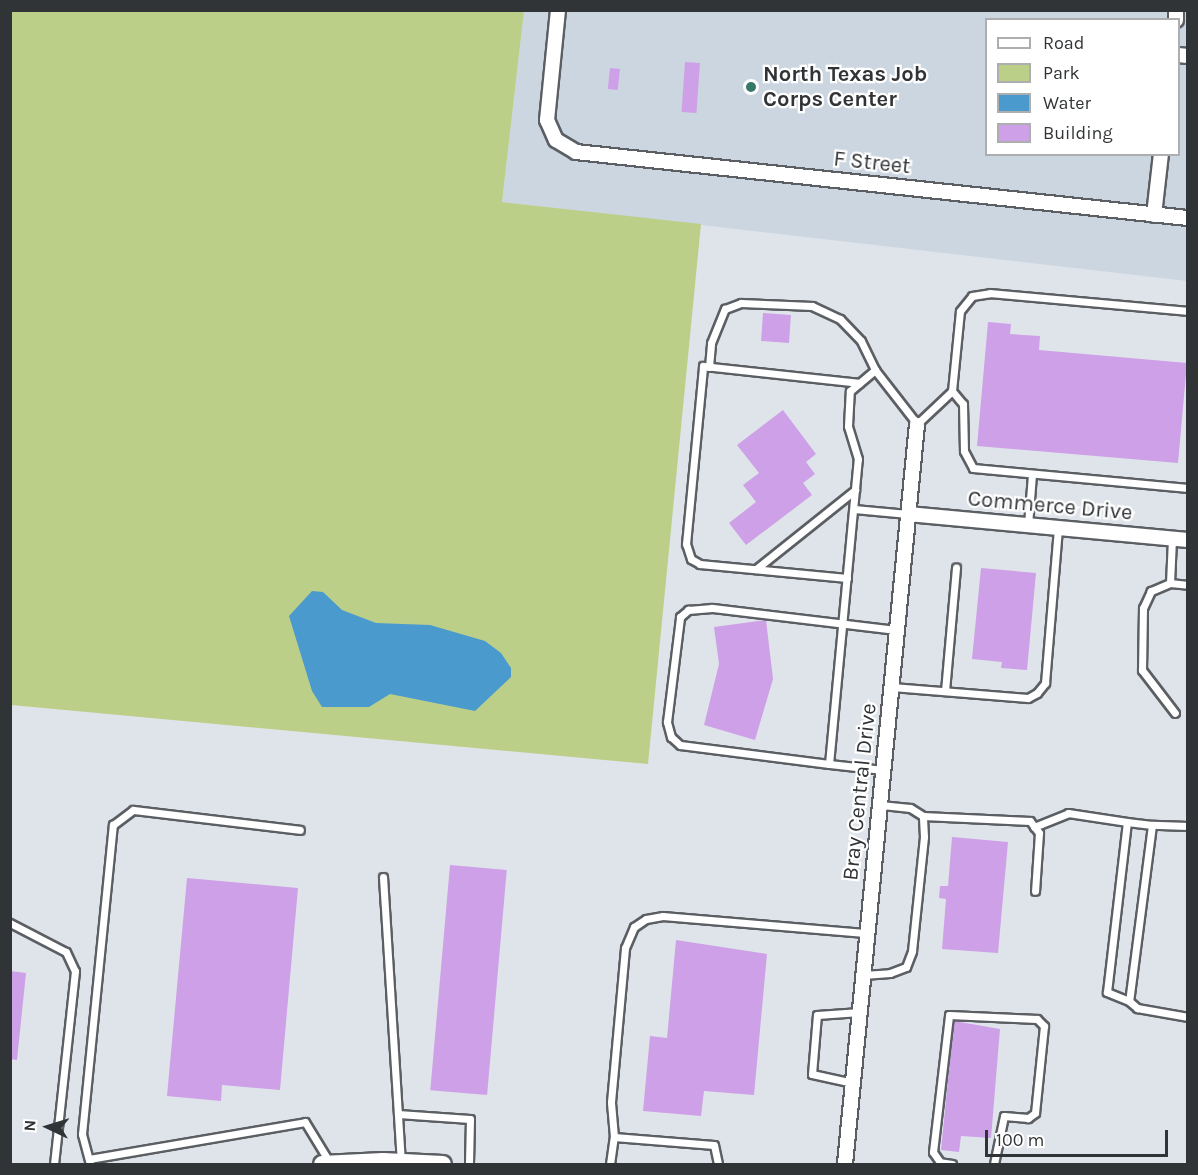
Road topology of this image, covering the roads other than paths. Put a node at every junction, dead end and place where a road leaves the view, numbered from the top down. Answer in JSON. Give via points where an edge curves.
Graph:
{"nodes":[{"id":1,"x":558,"y":10,"type":"edge"},
{"id":2,"x":1161,"y":156,"type":"edge"},
{"id":3,"x":1154,"y":215,"type":"junction"},
{"id":4,"x":1188,"y":219,"type":"edge"},
{"id":5,"x":1188,"y":310,"type":"edge"},
{"id":6,"x":709,"y":367,"type":"junction"},
{"id":7,"x":875,"y":370,"type":"junction"},
{"id":8,"x":860,"y":383,"type":"junction"},
{"id":9,"x":952,"y":391,"type":"junction"},
{"id":10,"x":917,"y":424,"type":"junction"},
{"id":11,"x":1032,"y":474,"type":"junction"},
{"id":12,"x":1188,"y":488,"type":"edge"},
{"id":13,"x":855,"y":490,"type":"junction"},
{"id":14,"x":854,"y":509,"type":"junction"},
{"id":15,"x":908,"y":514,"type":"junction"},
{"id":16,"x":1028,"y":525,"type":"junction"},
{"id":17,"x":1058,"y":528,"type":"junction"},
{"id":18,"x":1172,"y":539,"type":"junction"},
{"id":19,"x":1188,"y":540,"type":"edge"},
{"id":20,"x":956,"y":567,"type":"dead end"},
{"id":21,"x":756,"y":569,"type":"junction"},
{"id":22,"x":847,"y":578,"type":"junction"},
{"id":23,"x":1170,"y":583,"type":"junction"},
{"id":24,"x":1188,"y":585,"type":"edge"},
{"id":25,"x":843,"y":625,"type":"junction"},
{"id":26,"x":897,"y":630,"type":"junction"},
{"id":27,"x":891,"y":687,"type":"junction"},
{"id":28,"x":945,"y":691,"type":"junction"},
{"id":29,"x":1175,"y":713,"type":"dead end"},
{"id":30,"x":829,"y":764,"type":"junction"},
{"id":31,"x":884,"y":770,"type":"junction"},
{"id":32,"x":880,"y":805,"type":"junction"},
{"id":33,"x":923,"y":816,"type":"junction"},
{"id":34,"x":1127,"y":822,"type":"junction"},
{"id":35,"x":1152,"y":825,"type":"junction"},
{"id":36,"x":1188,"y":826,"type":"edge"},
{"id":37,"x":1034,"y":827,"type":"junction"},
{"id":38,"x":300,"y":830,"type":"dead end"},
{"id":39,"x":383,"y":877,"type":"dead end"},
{"id":40,"x":1035,"y":891,"type":"dead end"},
{"id":41,"x":10,"y":923,"type":"edge"},
{"id":42,"x":867,"y":933,"type":"junction"},
{"id":43,"x":863,"y":975,"type":"junction"},
{"id":44,"x":1129,"y":1001,"type":"junction"},
{"id":45,"x":860,"y":1012,"type":"junction"},
{"id":46,"x":1188,"y":1017,"type":"edge"},
{"id":47,"x":853,"y":1083,"type":"junction"},
{"id":48,"x":398,"y":1113,"type":"junction"},
{"id":49,"x":614,"y":1137,"type":"junction"},
{"id":50,"x":90,"y":1162,"type":"edge"},
{"id":51,"x":401,"y":1162,"type":"junction"},
{"id":52,"x":54,"y":1164,"type":"edge"},
{"id":53,"x":327,"y":1164,"type":"edge"},
{"id":54,"x":443,"y":1164,"type":"edge"},
{"id":55,"x":469,"y":1164,"type":"edge"},
{"id":56,"x":610,"y":1164,"type":"edge"},
{"id":57,"x":718,"y":1164,"type":"edge"},
{"id":58,"x":845,"y":1164,"type":"edge"},
{"id":59,"x":952,"y":1164,"type":"edge"},
{"id":60,"x":994,"y":1164,"type":"edge"}],
"edges":[{"from":1,"to":3,"type":"street","name":"F Street","via":[[546,112],[556,140],[583,154]]},
{"from":2,"to":3,"type":"street"},
{"from":3,"to":4,"type":"street","name":"F Street"},
{"from":5,"to":9,"type":"lane","via":[[990,292],[972,296],[960,311]]},
{"from":6,"to":7,"type":"lane","via":[[711,343],[724,309],[741,303],[812,306],[840,319],[861,341]]},
{"from":6,"to":8,"type":"lane"},
{"from":6,"to":21,"type":"lane","via":[[703,366],[687,554],[700,564]]},
{"from":7,"to":8,"type":"lane"},
{"from":7,"to":10,"type":"lane"},
{"from":8,"to":13,"type":"lane","via":[[850,391],[848,426],[858,459]]},
{"from":9,"to":10,"type":"lane"},
{"from":9,"to":11,"type":"lane","via":[[963,404],[964,451],[973,468]]},
{"from":10,"to":15,"type":"street","name":"Bray Central Drive"},
{"from":11,"to":12,"type":"lane"},
{"from":11,"to":16,"type":"lane"},
{"from":13,"to":14,"type":"lane"},
{"from":13,"to":21,"type":"lane"},
{"from":14,"to":15,"type":"lane"},
{"from":14,"to":22,"type":"lane"},
{"from":15,"to":16,"type":"street","name":"Commerce Drive"},
{"from":15,"to":26,"type":"street","name":"Bray Central Drive"},
{"from":16,"to":17,"type":"street","name":"Commerce Drive"},
{"from":17,"to":18,"type":"street","name":"Commerce Drive"},
{"from":17,"to":28,"type":"lane","via":[[1045,683],[1028,698]]},
{"from":18,"to":19,"type":"street","name":"Commerce Drive"},
{"from":18,"to":23,"type":"lane"},
{"from":20,"to":28,"type":"lane"},
{"from":21,"to":22,"type":"lane"},
{"from":22,"to":25,"type":"lane"},
{"from":23,"to":24,"type":"lane"},
{"from":23,"to":29,"type":"lane","via":[[1151,591],[1143,608],[1142,670]]},
{"from":25,"to":26,"type":"lane"},
{"from":25,"to":30,"type":"lane"},
{"from":25,"to":30,"type":"lane","via":[[699,608],[680,617],[674,648],[667,722],[671,737],[680,746]]},
{"from":26,"to":27,"type":"street","name":"Bray Central Drive"},
{"from":27,"to":28,"type":"lane"},
{"from":27,"to":31,"type":"street","name":"Bray Central Drive"},
{"from":30,"to":31,"type":"lane"},
{"from":31,"to":32,"type":"street","name":"Bray Central Drive"},
{"from":32,"to":33,"type":"lane","via":[[910,808]]},
{"from":32,"to":42,"type":"street","name":"Bray Central Drive"},
{"from":33,"to":37,"type":"lane","via":[[1030,821]]},
{"from":33,"to":43,"type":"lane","via":[[912,951],[906,967]]},
{"from":34,"to":35,"type":"lane"},
{"from":34,"to":37,"type":"lane","via":[[1068,813]]},
{"from":34,"to":44,"type":"lane","via":[[1107,992]]},
{"from":35,"to":36,"type":"lane"},
{"from":35,"to":44,"type":"lane"},
{"from":37,"to":40,"type":"lane","via":[[1039,833]]},
{"from":38,"to":50,"type":"lane","via":[[133,810],[113,825],[82,1134]]},
{"from":39,"to":48,"type":"lane"},
{"from":41,"to":52,"type":"lane","via":[[66,952],[75,971]]},
{"from":42,"to":43,"type":"street","name":"Bray Central Drive"},
{"from":42,"to":49,"type":"lane","via":[[663,916],[646,919],[634,927],[625,948],[611,1102]]},
{"from":43,"to":45,"type":"street","name":"Bray Central Drive"},
{"from":44,"to":46,"type":"lane","via":[[1137,1008]]},
{"from":45,"to":47,"type":"street","name":"Bray Central Drive"},
{"from":45,"to":47,"type":"lane","via":[[817,1016],[812,1074]]},
{"from":47,"to":58,"type":"street","name":"Bray Central Drive"},
{"from":48,"to":51,"type":"lane"},
{"from":48,"to":55,"type":"lane","via":[[470,1119]]},
{"from":49,"to":56,"type":"lane"},
{"from":49,"to":57,"type":"lane","via":[[714,1145]]},
{"from":50,"to":53,"type":"lane","via":[[305,1122]]},
{"from":51,"to":53,"type":"street"},
{"from":51,"to":54,"type":"street"},
{"from":59,"to":60,"type":"lane","via":[[940,1162],[933,1152],[949,1015],[1037,1019],[1044,1026],[1035,1113],[1028,1118],[1004,1116]]}]}
